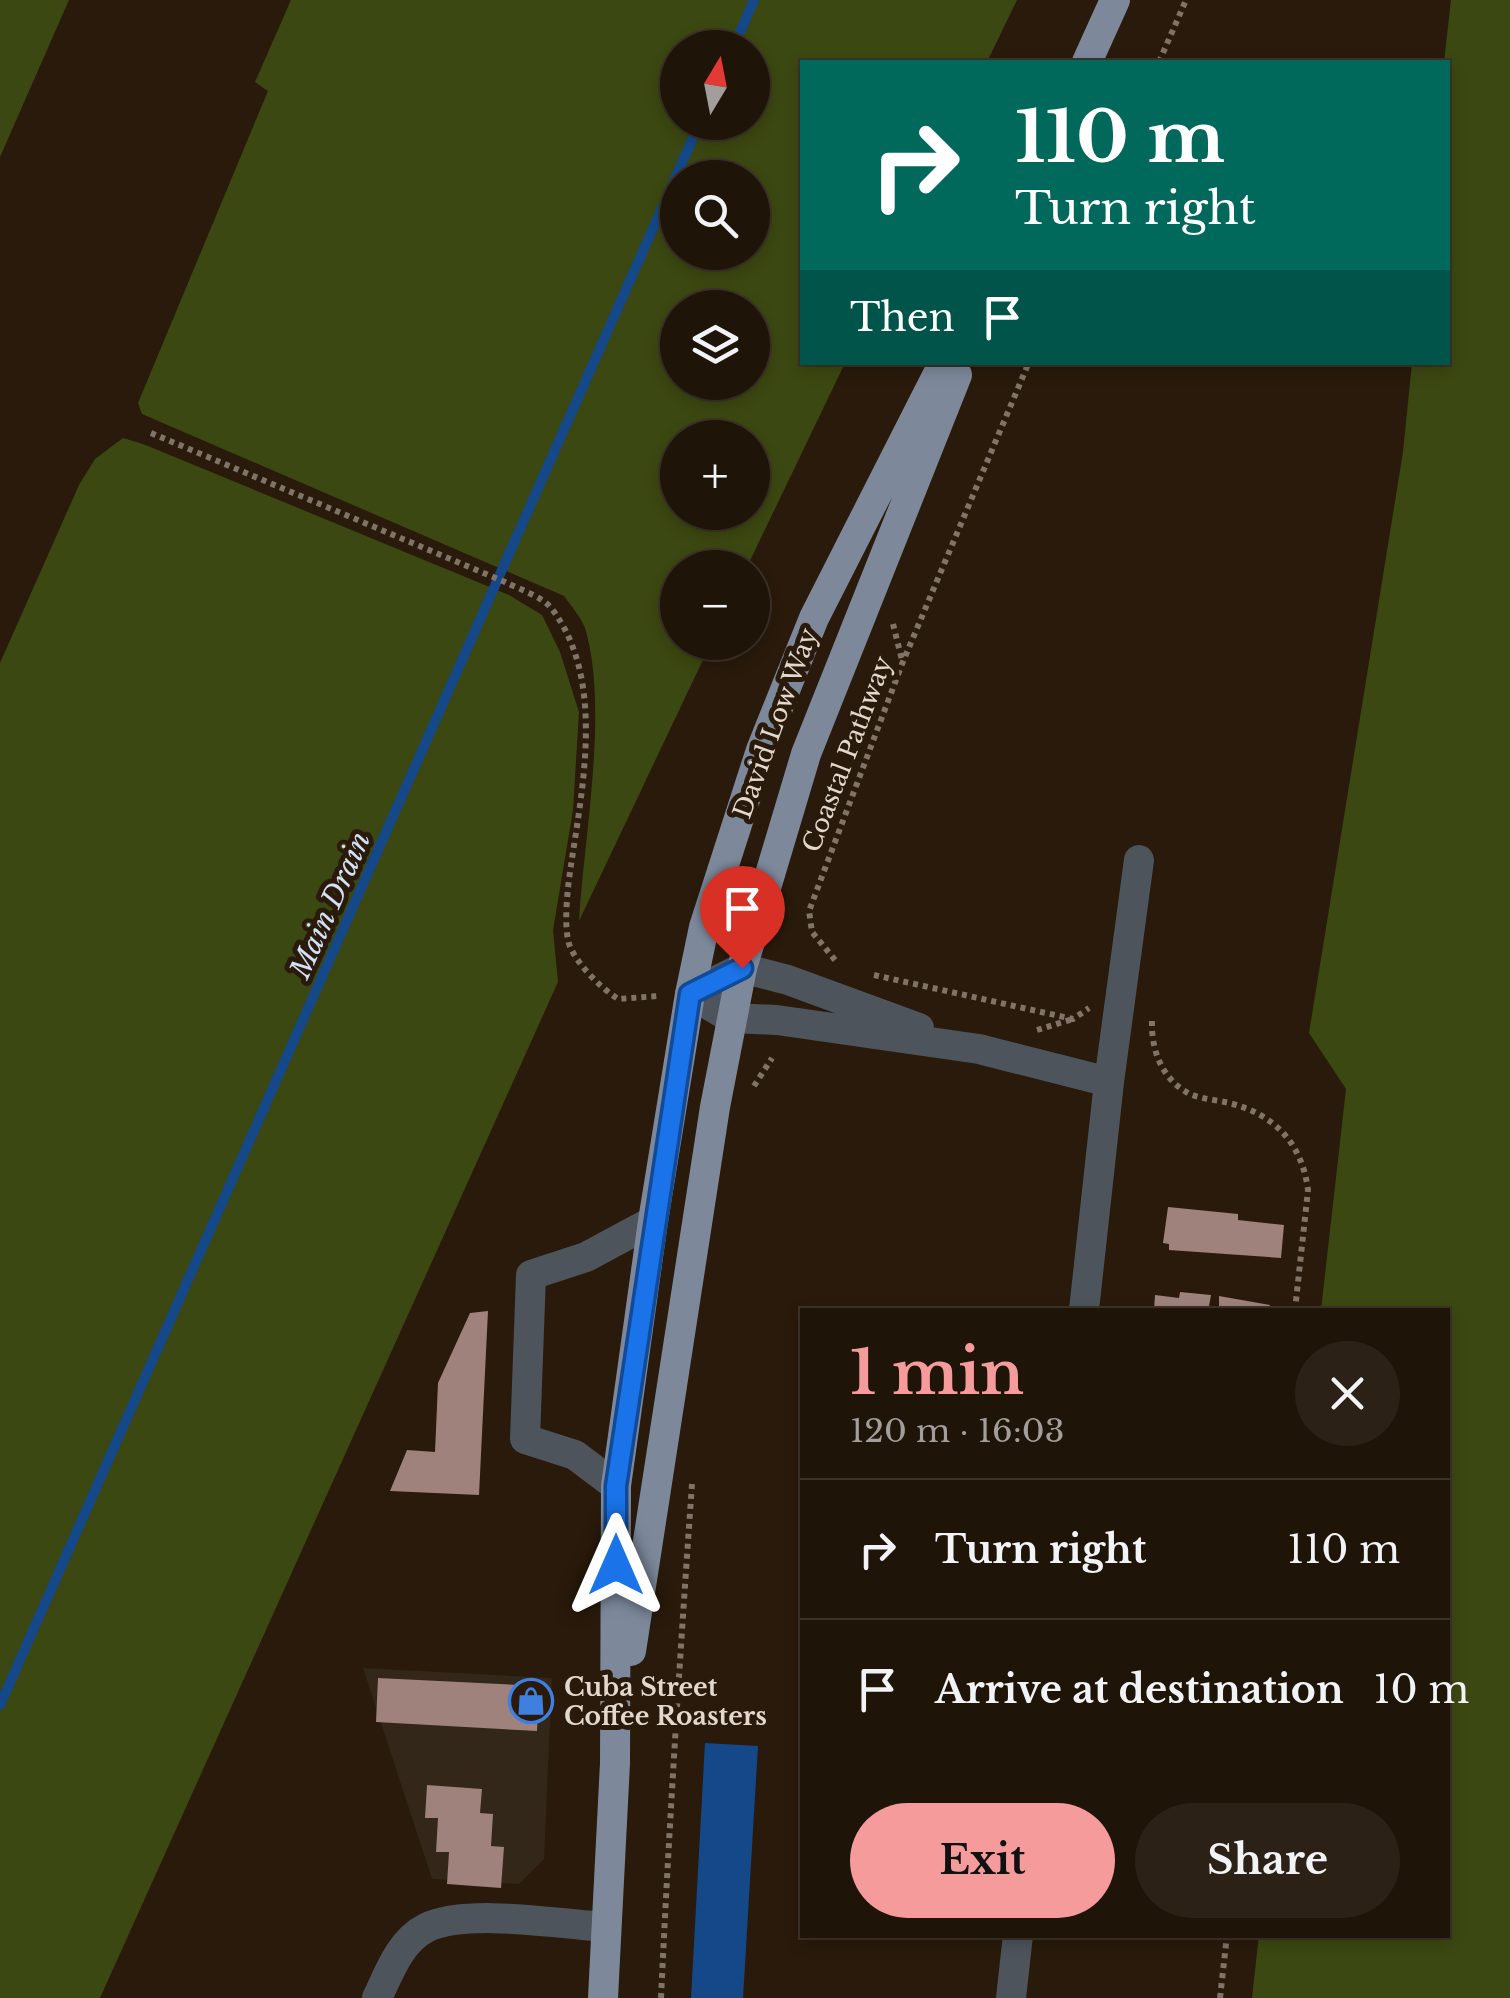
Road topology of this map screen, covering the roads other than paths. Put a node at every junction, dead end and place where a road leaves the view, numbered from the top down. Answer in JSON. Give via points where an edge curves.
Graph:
{"nodes":[{"id":1,"x":1115,"y":0,"type":"edge"},
{"id":2,"x":1088,"y":60,"type":"edge"},
{"id":3,"x":942,"y":365,"type":"edge"},
{"id":4,"x":960,"y":365,"type":"edge"},
{"id":5,"x":1139,"y":860,"type":"dead end"},
{"id":6,"x":742,"y":968,"type":"junction"},
{"id":7,"x":690,"y":994,"type":"junction"},
{"id":8,"x":731,"y":1018,"type":"junction"},
{"id":9,"x":978,"y":1049,"type":"junction"},
{"id":10,"x":1109,"y":1082,"type":"junction"},
{"id":11,"x":653,"y":1221,"type":"junction"},
{"id":12,"x":1084,"y":1308,"type":"edge"},
{"id":13,"x":616,"y":1486,"type":"junction"},
{"id":14,"x":615,"y":1763,"type":"junction"},
{"id":15,"x":606,"y":1927,"type":"junction"},
{"id":16,"x":1018,"y":1938,"type":"edge"},
{"id":17,"x":377,"y":1998,"type":"edge"},
{"id":18,"x":603,"y":1998,"type":"edge"},
{"id":19,"x":1011,"y":1998,"type":"edge"}],
"edges":[{"from":1,"to":2,"type":"main road"},
{"from":3,"to":7,"type":"main road","name":"David Low Way","via":[[814,618],[760,750]]},
{"from":4,"to":6,"type":"main road","name":"David Low Way","via":[[806,754]]},
{"from":5,"to":10,"type":"street"},
{"from":6,"to":7,"type":"street"},
{"from":6,"to":8,"type":"main road","name":"David Low Way"},
{"from":6,"to":9,"type":"street"},
{"from":7,"to":8,"type":"street"},
{"from":7,"to":11,"type":"main road","name":"David Low Way"},
{"from":8,"to":9,"type":"street"},
{"from":8,"to":14,"type":"main road","name":"David Low Way"},
{"from":9,"to":10,"type":"street"},
{"from":10,"to":12,"type":"street"},
{"from":11,"to":13,"type":"main road","name":"David Low Way"},
{"from":11,"to":13,"type":"street","via":[[586,1257],[532,1275],[525,1439],[575,1455]]},
{"from":13,"to":14,"type":"main road","name":"David Low Way"},
{"from":14,"to":15,"type":"main road","name":"David Low Way"},
{"from":15,"to":17,"type":"street","via":[[459,1918],[423,1929],[397,1955]]},
{"from":15,"to":18,"type":"main road","name":"David Low Way"},
{"from":16,"to":19,"type":"street"}]}
